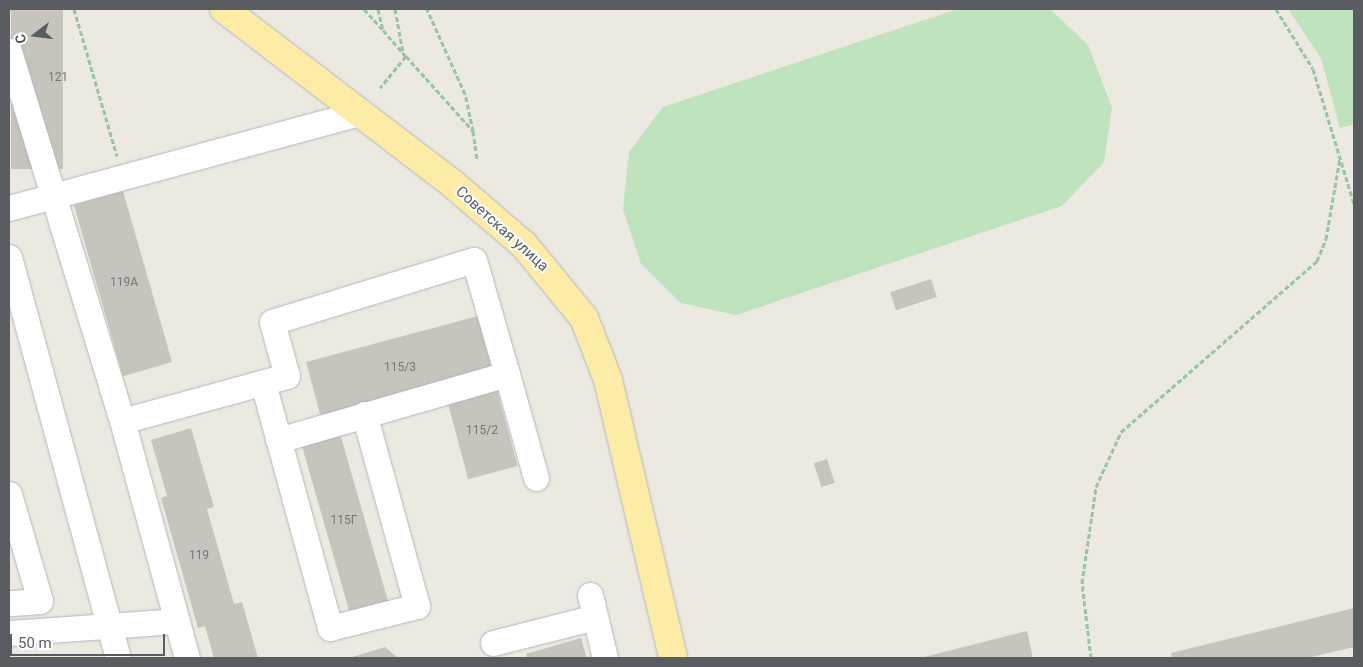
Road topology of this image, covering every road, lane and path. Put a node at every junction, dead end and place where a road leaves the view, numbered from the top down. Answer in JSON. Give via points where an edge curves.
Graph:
{"nodes":[{"id":1,"x":74,"y":9,"type":"edge"},
{"id":2,"x":224,"y":9,"type":"edge"},
{"id":3,"x":364,"y":9,"type":"edge"},
{"id":4,"x":378,"y":9,"type":"edge"},
{"id":5,"x":395,"y":9,"type":"edge"},
{"id":6,"x":426,"y":9,"type":"edge"},
{"id":7,"x":1276,"y":9,"type":"edge"},
{"id":8,"x":383,"y":30,"type":"junction"},
{"id":9,"x":9,"y":51,"type":"edge"},
{"id":10,"x":404,"y":54,"type":"junction"},
{"id":11,"x":380,"y":88,"type":"dead end"},
{"id":12,"x":359,"y":113,"type":"junction"},
{"id":13,"x":473,"y":131,"type":"junction"},
{"id":14,"x":1340,"y":158,"type":"junction"},
{"id":15,"x":477,"y":160,"type":"dead end"},
{"id":16,"x":120,"y":164,"type":"dead end"},
{"id":17,"x":53,"y":196,"type":"junction"},
{"id":18,"x":1354,"y":204,"type":"edge"},
{"id":19,"x":9,"y":208,"type":"edge"},
{"id":20,"x":9,"y":257,"type":"edge"},
{"id":21,"x":507,"y":374,"type":"junction"},
{"id":22,"x":263,"y":383,"type":"junction"},
{"id":23,"x":364,"y":414,"type":"junction"},
{"id":24,"x":122,"y":421,"type":"junction"},
{"id":25,"x":278,"y":440,"type":"junction"},
{"id":26,"x":536,"y":478,"type":"dead end"},
{"id":27,"x":9,"y":494,"type":"edge"},
{"id":28,"x":9,"y":603,"type":"edge"},
{"id":29,"x":177,"y":621,"type":"junction"},
{"id":30,"x":109,"y":624,"type":"junction"},
{"id":31,"x":9,"y":633,"type":"edge"},
{"id":32,"x":493,"y":643,"type":"dead end"},
{"id":33,"x":118,"y":658,"type":"edge"},
{"id":34,"x":187,"y":658,"type":"edge"},
{"id":35,"x":605,"y":658,"type":"edge"},
{"id":36,"x":673,"y":658,"type":"edge"},
{"id":37,"x":1091,"y":658,"type":"edge"}],
"edges":[{"from":1,"to":16,"type":"path"},
{"from":2,"to":12,"type":"main road","name":"Советская улица"},
{"from":3,"to":8,"type":"path"},
{"from":4,"to":8,"type":"path"},
{"from":5,"to":10,"type":"path"},
{"from":6,"to":13,"type":"path","via":[[465,94]]},
{"from":7,"to":14,"type":"path","via":[[1313,69]]},
{"from":8,"to":10,"type":"path"},
{"from":9,"to":17,"type":"street"},
{"from":10,"to":11,"type":"path"},
{"from":10,"to":13,"type":"path"},
{"from":12,"to":17,"type":"street"},
{"from":12,"to":36,"type":"main road","name":"Советская улица","via":[[524,245],[584,318],[608,380]]},
{"from":13,"to":15,"type":"path"},
{"from":14,"to":18,"type":"path"},
{"from":14,"to":37,"type":"path","via":[[1326,239],[1317,261],[1121,432],[1096,487],[1082,583]]},
{"from":17,"to":19,"type":"street"},
{"from":17,"to":24,"type":"street"},
{"from":20,"to":30,"type":"street"},
{"from":21,"to":22,"type":"street","via":[[474,260],[272,322],[287,376]]},
{"from":21,"to":23,"type":"street"},
{"from":21,"to":26,"type":"street"},
{"from":22,"to":24,"type":"street"},
{"from":22,"to":25,"type":"street"},
{"from":23,"to":25,"type":"street"},
{"from":23,"to":25,"type":"street","via":[[417,606],[330,628]]},
{"from":24,"to":29,"type":"street"},
{"from":27,"to":28,"type":"street","via":[[40,601]]},
{"from":29,"to":30,"type":"street"},
{"from":29,"to":34,"type":"street"},
{"from":30,"to":31,"type":"street"},
{"from":30,"to":33,"type":"street"},
{"from":32,"to":35,"type":"street","via":[[593,606]]}]}
